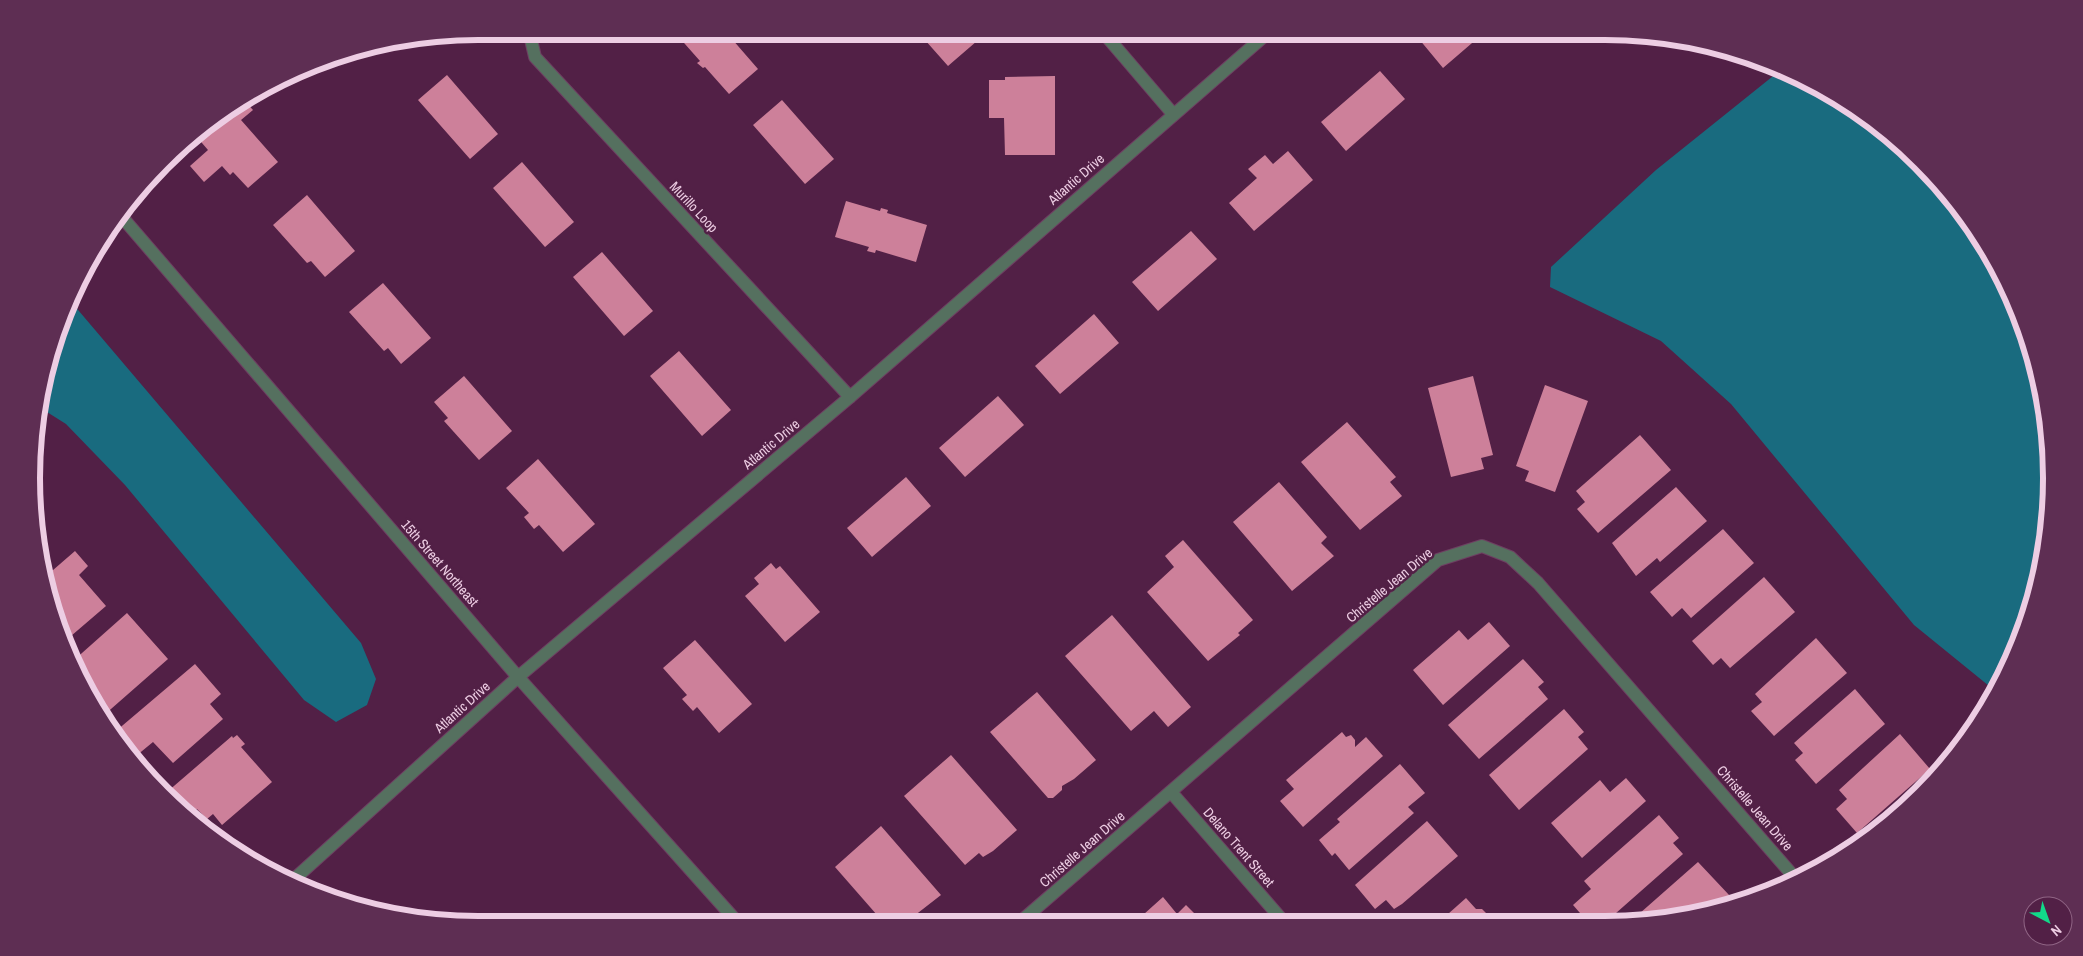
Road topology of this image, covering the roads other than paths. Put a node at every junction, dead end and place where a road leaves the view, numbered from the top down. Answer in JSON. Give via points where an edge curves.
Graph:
{"nodes":[{"id":1,"x":531,"y":40,"type":"edge"},
{"id":2,"x":1110,"y":40,"type":"edge"},
{"id":3,"x":1259,"y":40,"type":"edge"},
{"id":4,"x":1173,"y":114,"type":"junction"},
{"id":5,"x":125,"y":220,"type":"edge"},
{"id":6,"x":850,"y":397,"type":"junction"},
{"id":7,"x":518,"y":677,"type":"junction"},
{"id":8,"x":1171,"y":792,"type":"junction"},
{"id":9,"x":1792,"y":874,"type":"edge"},
{"id":10,"x":297,"y":877,"type":"edge"},
{"id":11,"x":732,"y":916,"type":"edge"},
{"id":12,"x":1027,"y":916,"type":"edge"},
{"id":13,"x":1279,"y":916,"type":"edge"}],
"edges":[{"from":1,"to":6,"type":"street","name":"Murillo Loop","via":[[534,57]]},
{"from":2,"to":4,"type":"street"},
{"from":3,"to":4,"type":"street","name":"Atlantic Drive"},
{"from":4,"to":6,"type":"street","name":"Atlantic Drive"},
{"from":5,"to":7,"type":"street","name":"15th Street Northeast"},
{"from":6,"to":7,"type":"street","name":"Atlantic Drive"},
{"from":7,"to":10,"type":"street","name":"Atlantic Drive"},
{"from":7,"to":11,"type":"street","name":"15th Street Northeast"},
{"from":8,"to":9,"type":"street","name":"Christelle Jean Drive","via":[[1438,560],[1482,546],[1510,557],[1538,583]]},
{"from":8,"to":12,"type":"street","name":"Christelle Jean Drive"},
{"from":8,"to":13,"type":"street","name":"Delano Trent Street"}]}
